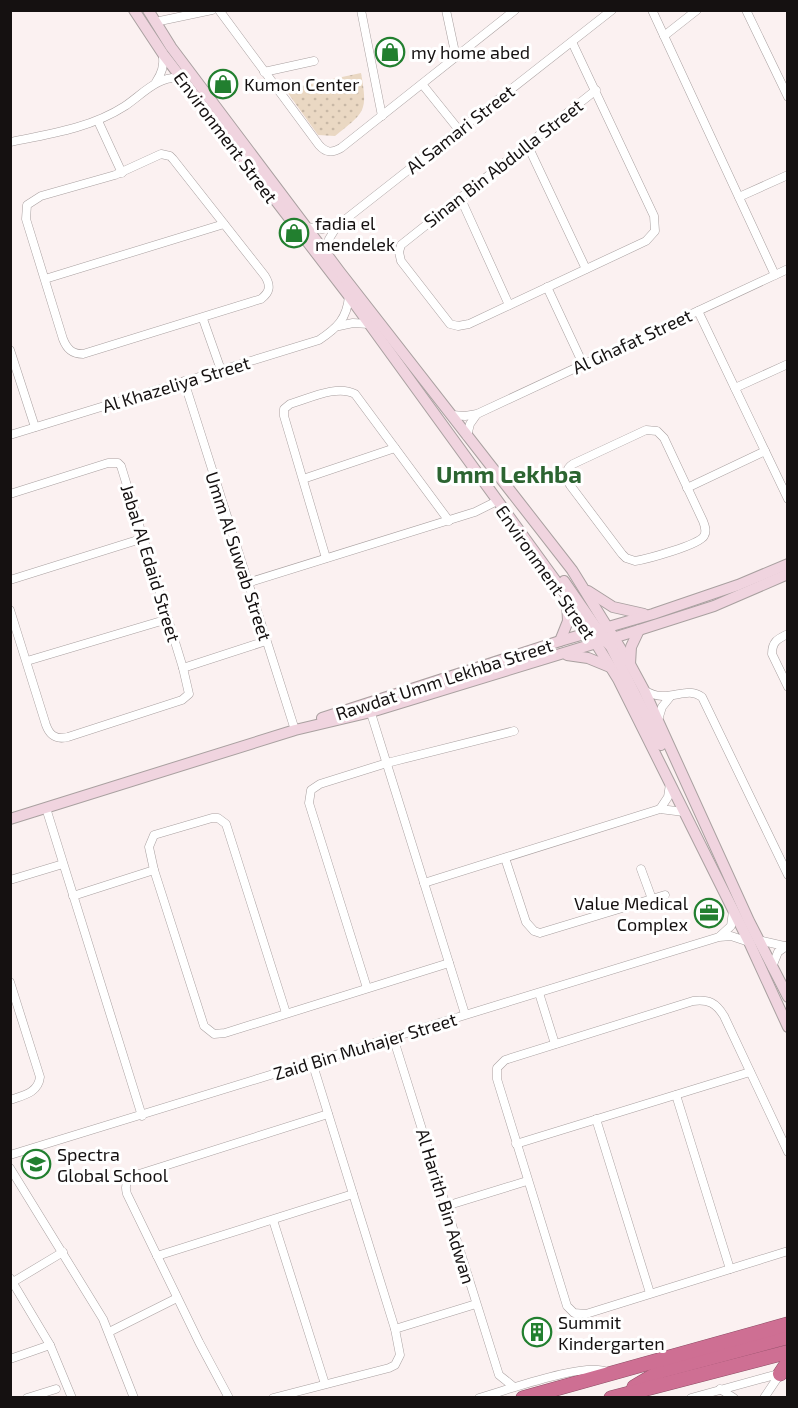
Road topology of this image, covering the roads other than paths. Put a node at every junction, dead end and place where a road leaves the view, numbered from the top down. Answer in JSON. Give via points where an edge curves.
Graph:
{"nodes":[{"id":1,"x":134,"y":10,"type":"edge"},
{"id":2,"x":148,"y":10,"type":"edge"},
{"id":3,"x":361,"y":10,"type":"edge"},
{"id":4,"x":446,"y":10,"type":"edge"},
{"id":5,"x":515,"y":10,"type":"edge"},
{"id":6,"x":612,"y":10,"type":"edge"},
{"id":7,"x":652,"y":10,"type":"edge"},
{"id":8,"x":697,"y":10,"type":"edge"},
{"id":9,"x":746,"y":10,"type":"edge"},
{"id":10,"x":220,"y":11,"type":"edge"},
{"id":11,"x":155,"y":22,"type":"junction"},
{"id":12,"x":664,"y":36,"type":"junction"},
{"id":13,"x":572,"y":42,"type":"junction"},
{"id":14,"x":163,"y":54,"type":"junction"},
{"id":15,"x":456,"y":57,"type":"junction"},
{"id":16,"x":314,"y":61,"type":"dead end"},
{"id":17,"x":264,"y":72,"type":"junction"},
{"id":18,"x":181,"y":78,"type":"junction"},
{"id":19,"x":156,"y":82,"type":"junction"},
{"id":20,"x":422,"y":84,"type":"junction"},
{"id":21,"x":596,"y":90,"type":"junction"},
{"id":22,"x":788,"y":97,"type":"edge"},
{"id":23,"x":382,"y":116,"type":"junction"},
{"id":24,"x":98,"y":121,"type":"junction"},
{"id":25,"x":459,"y":130,"type":"junction"},
{"id":26,"x":10,"y":142,"type":"edge"},
{"id":27,"x":527,"y":144,"type":"junction"},
{"id":28,"x":122,"y":172,"type":"junction"},
{"id":29,"x":788,"y":175,"type":"edge"},
{"id":30,"x":460,"y":197,"type":"junction"},
{"id":31,"x":739,"y":197,"type":"junction"},
{"id":32,"x":224,"y":224,"type":"junction"},
{"id":33,"x":337,"y":226,"type":"junction"},
{"id":34,"x":306,"y":227,"type":"junction"},
{"id":35,"x":327,"y":254,"type":"junction"},
{"id":36,"x":586,"y":269,"type":"junction"},
{"id":37,"x":788,"y":269,"type":"edge"},
{"id":38,"x":776,"y":275,"type":"junction"},
{"id":39,"x":45,"y":279,"type":"junction"},
{"id":40,"x":547,"y":287,"type":"junction"},
{"id":41,"x":349,"y":297,"type":"junction"},
{"id":42,"x":509,"y":305,"type":"junction"},
{"id":43,"x":698,"y":311,"type":"junction"},
{"id":44,"x":203,"y":319,"type":"junction"},
{"id":45,"x":369,"y":324,"type":"junction"},
{"id":46,"x":338,"y":327,"type":"junction"},
{"id":47,"x":10,"y":350,"type":"edge"},
{"id":48,"x":583,"y":364,"type":"junction"},
{"id":49,"x":788,"y":364,"type":"edge"},
{"id":50,"x":221,"y":370,"type":"junction"},
{"id":51,"x":184,"y":381,"type":"junction"},
{"id":52,"x":735,"y":388,"type":"junction"},
{"id":53,"x":477,"y":414,"type":"junction"},
{"id":54,"x":452,"y":415,"type":"junction"},
{"id":55,"x":34,"y":428,"type":"junction"},
{"id":56,"x":10,"y":435,"type":"edge"},
{"id":57,"x":467,"y":436,"type":"junction"},
{"id":58,"x":395,"y":448,"type":"junction"},
{"id":59,"x":765,"y":451,"type":"junction"},
{"id":60,"x":303,"y":479,"type":"junction"},
{"id":61,"x":687,"y":488,"type":"junction"},
{"id":62,"x":10,"y":494,"type":"edge"},
{"id":63,"x":788,"y":499,"type":"edge"},
{"id":64,"x":497,"y":501,"type":"junction"},
{"id":65,"x":449,"y":521,"type":"junction"},
{"id":66,"x":144,"y":538,"type":"junction"},
{"id":67,"x":326,"y":558,"type":"junction"},
{"id":68,"x":788,"y":564,"type":"edge"},
{"id":69,"x":788,"y":574,"type":"edge"},
{"id":70,"x":10,"y":580,"type":"edge"},
{"id":71,"x":248,"y":583,"type":"junction"},
{"id":72,"x":581,"y":584,"type":"junction"},
{"id":73,"x":566,"y":595,"type":"junction"},
{"id":74,"x":10,"y":610,"type":"edge"},
{"id":75,"x":653,"y":614,"type":"junction"},
{"id":76,"x":168,"y":619,"type":"junction"},
{"id":77,"x":598,"y":630,"type":"junction"},
{"id":78,"x":639,"y":630,"type":"junction"},
{"id":79,"x":788,"y":634,"type":"edge"},
{"id":80,"x":266,"y":641,"type":"junction"},
{"id":81,"x":560,"y":641,"type":"junction"},
{"id":82,"x":606,"y":641,"type":"junction"},
{"id":83,"x":558,"y":655,"type":"junction"},
{"id":84,"x":27,"y":662,"type":"junction"},
{"id":85,"x":630,"y":664,"type":"junction"},
{"id":86,"x":610,"y":667,"type":"junction"},
{"id":87,"x":183,"y":668,"type":"junction"},
{"id":88,"x":788,"y":687,"type":"edge"},
{"id":89,"x":644,"y":690,"type":"junction"},
{"id":90,"x":670,"y":697,"type":"junction"},
{"id":91,"x":369,"y":707,"type":"junction"},
{"id":92,"x":658,"y":720,"type":"junction"},
{"id":93,"x":295,"y":730,"type":"junction"},
{"id":94,"x":514,"y":731,"type":"dead end"},
{"id":95,"x":387,"y":763,"type":"junction"},
{"id":96,"x":670,"y":783,"type":"junction"},
{"id":97,"x":688,"y":788,"type":"junction"},
{"id":98,"x":46,"y":808,"type":"junction"},
{"id":99,"x":660,"y":810,"type":"junction"},
{"id":100,"x":684,"y":812,"type":"junction"},
{"id":101,"x":10,"y":819,"type":"edge"},
{"id":102,"x":506,"y":858,"type":"junction"},
{"id":103,"x":63,"y":864,"type":"junction"},
{"id":104,"x":641,"y":869,"type":"dead end"},
{"id":105,"x":154,"y":870,"type":"junction"},
{"id":106,"x":788,"y":875,"type":"edge"},
{"id":107,"x":10,"y":880,"type":"edge"},
{"id":108,"x":424,"y":883,"type":"junction"},
{"id":109,"x":665,"y":895,"type":"dead end"},
{"id":110,"x":73,"y":896,"type":"junction"},
{"id":111,"x":652,"y":899,"type":"junction"},
{"id":112,"x":733,"y":910,"type":"junction"},
{"id":113,"x":719,"y":937,"type":"junction"},
{"id":114,"x":754,"y":941,"type":"junction"},
{"id":115,"x":786,"y":945,"type":"edge"},
{"id":116,"x":449,"y":963,"type":"junction"},
{"id":117,"x":772,"y":968,"type":"junction"},
{"id":118,"x":10,"y":982,"type":"edge"},
{"id":119,"x":367,"y":988,"type":"junction"},
{"id":120,"x":539,"y":993,"type":"junction"},
{"id":121,"x":788,"y":997,"type":"edge"},
{"id":122,"x":286,"y":1013,"type":"junction"},
{"id":123,"x":465,"y":1014,"type":"junction"},
{"id":124,"x":788,"y":1027,"type":"edge"},
{"id":125,"x":393,"y":1037,"type":"junction"},
{"id":126,"x":555,"y":1044,"type":"junction"},
{"id":127,"x":312,"y":1062,"type":"junction"},
{"id":128,"x":750,"y":1072,"type":"junction"},
{"id":129,"x":676,"y":1095,"type":"junction"},
{"id":130,"x":10,"y":1100,"type":"edge"},
{"id":131,"x":328,"y":1114,"type":"junction"},
{"id":132,"x":142,"y":1116,"type":"junction"},
{"id":133,"x":596,"y":1119,"type":"junction"},
{"id":134,"x":516,"y":1144,"type":"junction"},
{"id":135,"x":788,"y":1152,"type":"edge"},
{"id":136,"x":10,"y":1155,"type":"edge"},
{"id":137,"x":10,"y":1168,"type":"edge"},
{"id":138,"x":527,"y":1181,"type":"junction"},
{"id":139,"x":353,"y":1194,"type":"junction"},
{"id":140,"x":446,"y":1206,"type":"junction"},
{"id":141,"x":273,"y":1220,"type":"junction"},
{"id":142,"x":788,"y":1251,"type":"edge"},
{"id":143,"x":63,"y":1252,"type":"junction"},
{"id":144,"x":157,"y":1256,"type":"junction"},
{"id":145,"x":730,"y":1269,"type":"junction"},
{"id":146,"x":12,"y":1280,"type":"edge"},
{"id":147,"x":650,"y":1293,"type":"junction"},
{"id":148,"x":177,"y":1298,"type":"junction"},
{"id":149,"x":476,"y":1304,"type":"junction"},
{"id":150,"x":788,"y":1324,"type":"edge"},
{"id":151,"x":395,"y":1329,"type":"junction"},
{"id":152,"x":109,"y":1332,"type":"junction"},
{"id":153,"x":788,"y":1337,"type":"edge"},
{"id":154,"x":50,"y":1345,"type":"junction"},
{"id":155,"x":788,"y":1352,"type":"edge"},
{"id":156,"x":10,"y":1359,"type":"edge"},
{"id":157,"x":785,"y":1369,"type":"edge"},
{"id":158,"x":499,"y":1375,"type":"junction"},
{"id":159,"x":325,"y":1384,"type":"junction"},
{"id":160,"x":56,"y":1389,"type":"dead end"},
{"id":161,"x":720,"y":1389,"type":"junction"},
{"id":162,"x":518,"y":1392,"type":"edge"},
{"id":163,"x":493,"y":1394,"type":"junction"},
{"id":164,"x":615,"y":1396,"type":"edge"},
{"id":165,"x":27,"y":1398,"type":"edge"},
{"id":166,"x":72,"y":1398,"type":"edge"},
{"id":167,"x":134,"y":1398,"type":"edge"},
{"id":168,"x":229,"y":1398,"type":"edge"},
{"id":169,"x":273,"y":1398,"type":"edge"},
{"id":170,"x":479,"y":1398,"type":"edge"},
{"id":171,"x":691,"y":1398,"type":"edge"},
{"id":172,"x":734,"y":1398,"type":"edge"},
{"id":173,"x":764,"y":1398,"type":"edge"}],
"edges":[{"from":1,"to":14,"type":"street","name":"Environment Street"},
{"from":2,"to":11,"type":"street","name":"Environment Street"},
{"from":3,"to":23,"type":"street"},
{"from":4,"to":15,"type":"street"},
{"from":5,"to":15,"type":"street"},
{"from":6,"to":13,"type":"street","name":"Al Samari Street"},
{"from":7,"to":12,"type":"street"},
{"from":8,"to":12,"type":"street"},
{"from":9,"to":22,"type":"street"},
{"from":10,"to":11,"type":"street"},
{"from":10,"to":17,"type":"street"},
{"from":11,"to":34,"type":"street","name":"Environment Street"},
{"from":12,"to":31,"type":"street"},
{"from":13,"to":21,"type":"street","name":"Sinan Bin Abdulla Street"},
{"from":13,"to":25,"type":"street","name":"Al Samari Street"},
{"from":14,"to":18,"type":"street","name":"Environment Street"},
{"from":14,"to":19,"type":"street","via":[[164,65]]},
{"from":15,"to":20,"type":"street"},
{"from":16,"to":17,"type":"street"},
{"from":17,"to":23,"type":"street","via":[[326,151],[341,148]]},
{"from":18,"to":19,"type":"street"},
{"from":18,"to":41,"type":"street","name":"Environment Street"},
{"from":19,"to":24,"type":"street"},
{"from":20,"to":23,"type":"street"},
{"from":20,"to":25,"type":"street"},
{"from":21,"to":27,"type":"street","name":"Sinan Bin Abdulla Street"},
{"from":21,"to":36,"type":"street","name":"Sinan Bin Abdulla Street","via":[[656,224],[646,241]]},
{"from":24,"to":26,"type":"street"},
{"from":24,"to":28,"type":"street"},
{"from":25,"to":33,"type":"street","name":"Al Samari Street"},
{"from":27,"to":30,"type":"street","name":"Sinan Bin Abdulla Street"},
{"from":27,"to":36,"type":"street"},
{"from":28,"to":32,"type":"street","via":[[156,156],[170,156]]},
{"from":28,"to":39,"type":"street","via":[[41,196],[27,206],[26,219]]},
{"from":29,"to":31,"type":"street"},
{"from":30,"to":42,"type":"street"},
{"from":30,"to":42,"type":"street","name":"Sinan Bin Abdulla Street","via":[[401,244],[401,261],[454,326],[469,324]]},
{"from":31,"to":38,"type":"street"},
{"from":32,"to":39,"type":"street"},
{"from":32,"to":44,"type":"street","via":[[270,288],[261,299]]},
{"from":33,"to":34,"type":"street","via":[[322,230]]},
{"from":33,"to":35,"type":"street","via":[[329,239]]},
{"from":34,"to":35,"type":"street","name":"Environment Street"},
{"from":35,"to":54,"type":"street","name":"Environment Street"},
{"from":36,"to":40,"type":"street","name":"Sinan Bin Abdulla Street"},
{"from":37,"to":38,"type":"street","name":"Al Ghafat Street"},
{"from":38,"to":43,"type":"street","name":"Al Ghafat Street"},
{"from":39,"to":44,"type":"street","via":[[65,346],[76,354]]},
{"from":40,"to":42,"type":"street","name":"Sinan Bin Abdulla Street"},
{"from":40,"to":48,"type":"street"},
{"from":41,"to":45,"type":"street","name":"Environment Street"},
{"from":41,"to":46,"type":"street"},
{"from":43,"to":48,"type":"street","name":"Al Ghafat Street"},
{"from":43,"to":52,"type":"street"},
{"from":44,"to":50,"type":"street"},
{"from":45,"to":46,"type":"street","name":"Al Khazeliya Street"},
{"from":45,"to":64,"type":"street","name":"Environment Street"},
{"from":46,"to":50,"type":"street","name":"Al Khazeliya Street","via":[[319,340]]},
{"from":47,"to":55,"type":"street"},
{"from":48,"to":53,"type":"street","name":"Al Ghafat Street"},
{"from":49,"to":52,"type":"street"},
{"from":50,"to":51,"type":"street","name":"Al Khazeliya Street"},
{"from":51,"to":55,"type":"street","name":"Al Khazeliya Street"},
{"from":51,"to":71,"type":"street","name":"Umm Al Suwab Street"},
{"from":52,"to":59,"type":"street"},
{"from":53,"to":54,"type":"street","name":"Al Ghafat Street"},
{"from":53,"to":57,"type":"street"},
{"from":54,"to":57,"type":"street","name":"Environment Street"},
{"from":55,"to":56,"type":"street","name":"Al Khazeliya Street"},
{"from":57,"to":72,"type":"street","name":"Environment Street"},
{"from":58,"to":60,"type":"street"},
{"from":58,"to":60,"type":"street","via":[[350,391],[290,404],[284,413]]},
{"from":58,"to":65,"type":"street"},
{"from":59,"to":61,"type":"street"},
{"from":59,"to":63,"type":"street"},
{"from":60,"to":67,"type":"street"},
{"from":61,"to":61,"type":"street","via":[[664,438],[652,430],[573,464],[566,473],[570,485],[622,554],[635,561],[695,543],[704,536],[705,526]]},
{"from":62,"to":66,"type":"street","name":"Jabal Al Edaid Street","via":[[118,463]]},
{"from":64,"to":65,"type":"street"},
{"from":64,"to":73,"type":"street","name":"Environment Street"},
{"from":64,"to":77,"type":"street","via":[[510,508],[540,546]]},
{"from":65,"to":67,"type":"street"},
{"from":66,"to":70,"type":"street"},
{"from":66,"to":76,"type":"street","name":"Jabal Al Edaid Street"},
{"from":67,"to":71,"type":"street"},
{"from":68,"to":75,"type":"street","name":"Rawdat Umm Lekhba Street"},
{"from":69,"to":78,"type":"street","name":"Rawdat Umm Lekhba Street","via":[[714,606]]},
{"from":71,"to":80,"type":"street","name":"Umm Al Suwab Street"},
{"from":72,"to":75,"type":"street","via":[[613,607]]},
{"from":72,"to":77,"type":"street","name":"Environment Street"},
{"from":73,"to":77,"type":"street","name":"Environment Street"},
{"from":73,"to":81,"type":"street","via":[[568,621]]},
{"from":74,"to":84,"type":"street","name":"Jabal Al Edaid Street"},
{"from":75,"to":77,"type":"street","name":"Rawdat Umm Lekhba Street"},
{"from":76,"to":84,"type":"street"},
{"from":76,"to":87,"type":"street","name":"Jabal Al Edaid Street"},
{"from":77,"to":81,"type":"street","name":"Rawdat Umm Lekhba Street"},
{"from":77,"to":82,"type":"street","name":"Environment Street"},
{"from":77,"to":82,"type":"street","name":"Environment Street"},
{"from":78,"to":82,"type":"street","name":"Rawdat Umm Lekhba Street"},
{"from":78,"to":85,"type":"street","via":[[631,646]]},
{"from":79,"to":88,"type":"street","via":[[776,640],[772,649]]},
{"from":80,"to":87,"type":"street","name":"Jabal Al Edaid Street"},
{"from":80,"to":93,"type":"street","name":"Umm Al Suwab Street"},
{"from":81,"to":91,"type":"street","name":"Rawdat Umm Lekhba Street"},
{"from":82,"to":83,"type":"street","name":"Rawdat Umm Lekhba Street"},
{"from":82,"to":85,"type":"street","name":"Environment Street"},
{"from":82,"to":86,"type":"street","name":"Environment Street"},
{"from":82,"to":97,"type":"street","via":[[677,776]]},
{"from":83,"to":86,"type":"street","via":[[588,658]]},
{"from":83,"to":91,"type":"street","name":"Rawdat Umm Lekhba Street"},
{"from":84,"to":87,"type":"street","name":"Jabal Al Edaid Street","via":[[48,731],[58,738],[186,697],[189,690]]},
{"from":85,"to":89,"type":"street","name":"Environment Street"},
{"from":86,"to":96,"type":"street","name":"Environment Street"},
{"from":89,"to":90,"type":"street"},
{"from":89,"to":92,"type":"street","name":"Environment Street"},
{"from":90,"to":92,"type":"street"},
{"from":90,"to":106,"type":"street","via":[[691,692],[702,697]]},
{"from":91,"to":93,"type":"street","name":"Rawdat Umm Lekhba Street"},
{"from":91,"to":95,"type":"street"},
{"from":92,"to":97,"type":"street","name":"Environment Street"},
{"from":93,"to":98,"type":"street","name":"Rawdat Umm Lekhba Street"},
{"from":94,"to":95,"type":"street"},
{"from":95,"to":108,"type":"street"},
{"from":95,"to":119,"type":"street","via":[[320,784],[311,790],[309,798]]},
{"from":96,"to":99,"type":"street"},
{"from":96,"to":100,"type":"street","name":"Environment Street"},
{"from":97,"to":114,"type":"street","name":"Environment Street"},
{"from":98,"to":101,"type":"street","name":"Rawdat Umm Lekhba Street"},
{"from":98,"to":103,"type":"street"},
{"from":99,"to":100,"type":"street"},
{"from":99,"to":102,"type":"street"},
{"from":100,"to":112,"type":"street","name":"Environment Street"},
{"from":102,"to":108,"type":"street"},
{"from":102,"to":111,"type":"street","via":[[526,922],[540,933]]},
{"from":103,"to":107,"type":"street"},
{"from":103,"to":110,"type":"street"},
{"from":104,"to":111,"type":"street"},
{"from":105,"to":110,"type":"street"},
{"from":105,"to":122,"type":"street","via":[[208,1031],[225,1033]]},
{"from":105,"to":122,"type":"street","via":[[149,847],[154,835],[212,818],[226,824]]},
{"from":108,"to":116,"type":"street"},
{"from":109,"to":111,"type":"street"},
{"from":110,"to":132,"type":"street"},
{"from":112,"to":113,"type":"street","via":[[731,926]]},
{"from":112,"to":114,"type":"street","name":"Environment Street"},
{"from":113,"to":114,"type":"street","name":"Zaid Bin Muhajer Street"},
{"from":113,"to":120,"type":"street","name":"Zaid Bin Muhajer Street"},
{"from":114,"to":115,"type":"street","name":"Zaid Bin Muhajer Street"},
{"from":114,"to":117,"type":"street","name":"Environment Street"},
{"from":114,"to":124,"type":"street","name":"Environment Street"},
{"from":115,"to":117,"type":"street"},
{"from":116,"to":119,"type":"street"},
{"from":116,"to":123,"type":"street"},
{"from":117,"to":121,"type":"street","name":"Environment Street"},
{"from":118,"to":130,"type":"street","via":[[40,1077],[34,1091]]},
{"from":119,"to":122,"type":"street"},
{"from":120,"to":123,"type":"street","name":"Zaid Bin Muhajer Street"},
{"from":120,"to":126,"type":"street"},
{"from":123,"to":125,"type":"street","name":"Zaid Bin Muhajer Street"},
{"from":125,"to":127,"type":"street","name":"Zaid Bin Muhajer Street"},
{"from":125,"to":140,"type":"street","name":"Al Harith Bin Adwan"},
{"from":126,"to":128,"type":"street","via":[[703,999],[715,1004],[724,1016]]},
{"from":126,"to":134,"type":"street","via":[[505,1060],[497,1068]]},
{"from":127,"to":131,"type":"street"},
{"from":127,"to":132,"type":"street","name":"Zaid Bin Muhajer Street"},
{"from":128,"to":129,"type":"street"},
{"from":128,"to":135,"type":"street"},
{"from":129,"to":133,"type":"street"},
{"from":129,"to":145,"type":"street"},
{"from":131,"to":139,"type":"street"},
{"from":131,"to":144,"type":"street","via":[[128,1180],[127,1194]]},
{"from":132,"to":136,"type":"street","name":"Zaid Bin Muhajer Street"},
{"from":133,"to":134,"type":"street"},
{"from":133,"to":147,"type":"street"},
{"from":134,"to":138,"type":"street"},
{"from":137,"to":143,"type":"street"},
{"from":138,"to":140,"type":"street"},
{"from":138,"to":147,"type":"street","via":[[570,1310],[586,1314]]},
{"from":139,"to":141,"type":"street"},
{"from":139,"to":151,"type":"street"},
{"from":140,"to":149,"type":"street","name":"Al Harith Bin Adwan"},
{"from":141,"to":144,"type":"street"},
{"from":141,"to":159,"type":"street"},
{"from":142,"to":145,"type":"street"},
{"from":143,"to":146,"type":"street"},
{"from":143,"to":152,"type":"street"},
{"from":144,"to":148,"type":"street"},
{"from":145,"to":147,"type":"street"},
{"from":146,"to":154,"type":"street"},
{"from":148,"to":152,"type":"street"},
{"from":148,"to":168,"type":"street"},
{"from":149,"to":151,"type":"street"},
{"from":149,"to":158,"type":"street","name":"Al Harith Bin Adwan"},
{"from":150,"to":162,"type":"highway","via":[[609,1373]]},
{"from":151,"to":159,"type":"street","via":[[400,1355],[395,1365]]},
{"from":152,"to":167,"type":"street"},
{"from":153,"to":164,"type":"highway","via":[[661,1371]]},
{"from":154,"to":156,"type":"street"},
{"from":154,"to":166,"type":"street"},
{"from":155,"to":164,"type":"highway"},
{"from":157,"to":161,"type":"street"},
{"from":157,"to":173,"type":"street"},
{"from":158,"to":162,"type":"street"},
{"from":158,"to":163,"type":"street"},
{"from":159,"to":169,"type":"street"},
{"from":160,"to":165,"type":"street"},
{"from":161,"to":171,"type":"street"},
{"from":161,"to":172,"type":"street"},
{"from":162,"to":163,"type":"street"},
{"from":163,"to":170,"type":"street"}]}
